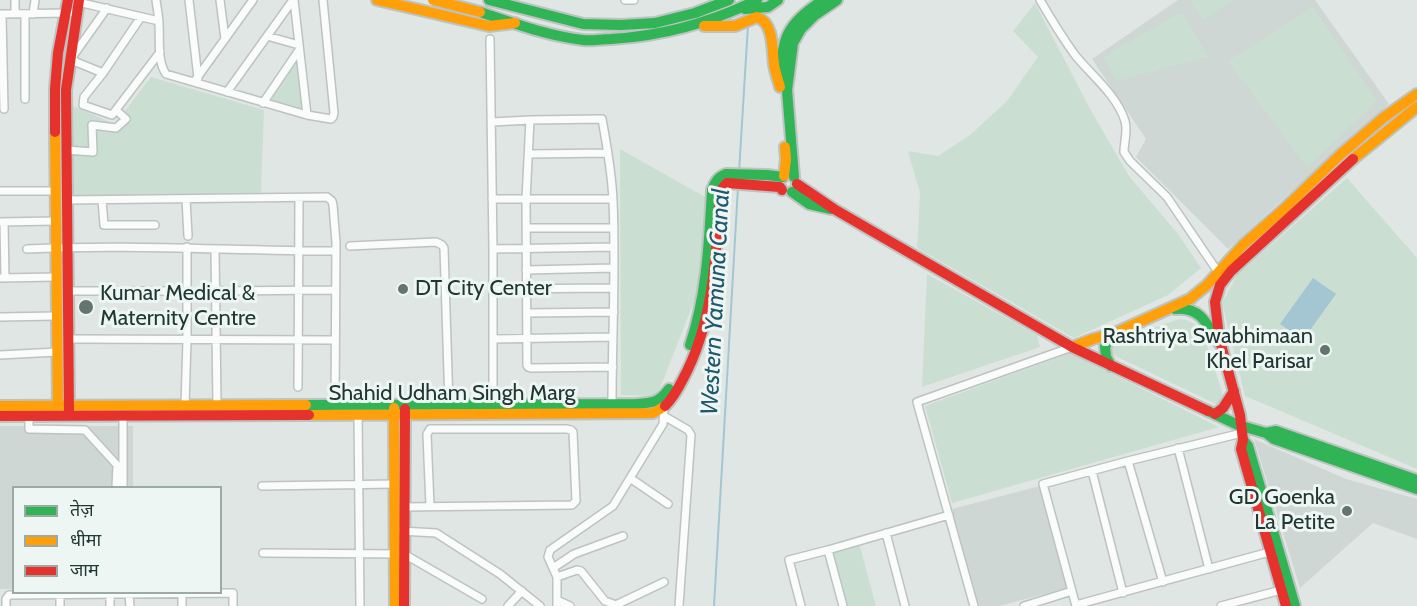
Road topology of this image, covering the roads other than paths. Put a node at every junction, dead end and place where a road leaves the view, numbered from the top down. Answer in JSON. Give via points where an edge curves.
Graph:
{"nodes":[{"id":1,"x":15,"y":0,"type":"edge"},
{"id":2,"x":35,"y":0,"type":"edge"},
{"id":3,"x":156,"y":0,"type":"edge"},
{"id":4,"x":189,"y":0,"type":"edge"},
{"id":5,"x":220,"y":0,"type":"edge"},
{"id":6,"x":253,"y":0,"type":"edge"},
{"id":7,"x":293,"y":0,"type":"edge"},
{"id":8,"x":323,"y":0,"type":"edge"},
{"id":9,"x":377,"y":0,"type":"edge"},
{"id":10,"x":433,"y":0,"type":"edge"},
{"id":11,"x":489,"y":0,"type":"edge"},
{"id":12,"x":503,"y":0,"type":"edge"},
{"id":13,"x":625,"y":0,"type":"edge"},
{"id":14,"x":634,"y":0,"type":"edge"},
{"id":15,"x":715,"y":0,"type":"edge"},
{"id":16,"x":729,"y":0,"type":"edge"},
{"id":17,"x":777,"y":0,"type":"edge"},
{"id":18,"x":823,"y":0,"type":"edge"},
{"id":19,"x":837,"y":0,"type":"edge"},
{"id":20,"x":1040,"y":0,"type":"edge"},
{"id":21,"x":78,"y":3,"type":"edge"},
{"id":22,"x":514,"y":7,"type":"junction"},
{"id":23,"x":107,"y":8,"type":"junction"},
{"id":24,"x":757,"y":8,"type":"edge"},
{"id":25,"x":65,"y":13,"type":"junction"},
{"id":26,"x":695,"y":13,"type":"junction"},
{"id":27,"x":1,"y":14,"type":"edge"},
{"id":28,"x":15,"y":14,"type":"junction"},
{"id":29,"x":25,"y":14,"type":"junction"},
{"id":30,"x":33,"y":14,"type":"junction"},
{"id":31,"x":141,"y":17,"type":"junction"},
{"id":32,"x":159,"y":21,"type":"junction"},
{"id":33,"x":515,"y":23,"type":"junction"},
{"id":34,"x":698,"y":26,"type":"junction"},
{"id":35,"x":267,"y":36,"type":"junction"},
{"id":36,"x":225,"y":39,"type":"junction"},
{"id":37,"x":490,"y":39,"type":"dead end"},
{"id":38,"x":299,"y":48,"type":"junction"},
{"id":39,"x":160,"y":52,"type":"junction"},
{"id":40,"x":1,"y":66,"type":"edge"},
{"id":41,"x":103,"y":73,"type":"junction"},
{"id":42,"x":196,"y":80,"type":"junction"},
{"id":43,"x":780,"y":87,"type":"junction"},
{"id":44,"x":228,"y":92,"type":"junction"},
{"id":45,"x":1417,"y":94,"type":"edge"},
{"id":46,"x":2,"y":95,"type":"edge"},
{"id":47,"x":25,"y":99,"type":"dead end"},
{"id":48,"x":263,"y":102,"type":"junction"},
{"id":49,"x":1417,"y":108,"type":"edge"},
{"id":50,"x":4,"y":109,"type":"dead end"},
{"id":51,"x":116,"y":111,"type":"junction"},
{"id":52,"x":307,"y":115,"type":"junction"},
{"id":53,"x":530,"y":120,"type":"junction"},
{"id":54,"x":492,"y":122,"type":"junction"},
{"id":55,"x":66,"y":150,"type":"junction"},
{"id":56,"x":608,"y":153,"type":"junction"},
{"id":57,"x":529,"y":154,"type":"junction"},
{"id":58,"x":788,"y":183,"type":"junction"},
{"id":59,"x":0,"y":191,"type":"edge"},
{"id":60,"x":56,"y":191,"type":"junction"},
{"id":61,"x":299,"y":198,"type":"junction"},
{"id":62,"x":186,"y":199,"type":"junction"},
{"id":63,"x":492,"y":199,"type":"junction"},
{"id":64,"x":526,"y":199,"type":"junction"},
{"id":65,"x":613,"y":199,"type":"junction"},
{"id":66,"x":66,"y":200,"type":"junction"},
{"id":67,"x":102,"y":200,"type":"junction"},
{"id":68,"x":1288,"y":212,"type":"junction"},
{"id":69,"x":56,"y":221,"type":"junction"},
{"id":70,"x":2,"y":222,"type":"edge"},
{"id":71,"x":154,"y":225,"type":"dead end"},
{"id":72,"x":526,"y":228,"type":"junction"},
{"id":73,"x":614,"y":228,"type":"junction"},
{"id":74,"x":188,"y":236,"type":"dead end"},
{"id":75,"x":350,"y":246,"type":"dead end"},
{"id":76,"x":62,"y":247,"type":"junction"},
{"id":77,"x":187,"y":247,"type":"junction"},
{"id":78,"x":614,"y":247,"type":"junction"},
{"id":79,"x":527,"y":248,"type":"junction"},
{"id":80,"x":2,"y":249,"type":"edge"},
{"id":81,"x":27,"y":249,"type":"dead end"},
{"id":82,"x":215,"y":249,"type":"junction"},
{"id":83,"x":493,"y":249,"type":"junction"},
{"id":84,"x":298,"y":251,"type":"junction"},
{"id":85,"x":336,"y":251,"type":"junction"},
{"id":86,"x":613,"y":268,"type":"junction"},
{"id":87,"x":526,"y":270,"type":"junction"},
{"id":88,"x":1218,"y":272,"type":"junction"},
{"id":89,"x":3,"y":278,"type":"edge"},
{"id":90,"x":57,"y":278,"type":"junction"},
{"id":91,"x":614,"y":288,"type":"junction"},
{"id":92,"x":526,"y":289,"type":"junction"},
{"id":93,"x":299,"y":290,"type":"junction"},
{"id":94,"x":335,"y":290,"type":"junction"},
{"id":95,"x":493,"y":290,"type":"junction"},
{"id":96,"x":68,"y":291,"type":"junction"},
{"id":97,"x":187,"y":291,"type":"junction"},
{"id":98,"x":216,"y":291,"type":"junction"},
{"id":99,"x":1162,"y":310,"type":"junction"},
{"id":100,"x":614,"y":312,"type":"junction"},
{"id":101,"x":527,"y":314,"type":"junction"},
{"id":102,"x":57,"y":316,"type":"junction"},
{"id":103,"x":0,"y":317,"type":"edge"},
{"id":104,"x":1115,"y":333,"type":"junction"},
{"id":105,"x":612,"y":337,"type":"junction"},
{"id":106,"x":528,"y":338,"type":"junction"},
{"id":107,"x":68,"y":339,"type":"junction"},
{"id":108,"x":493,"y":339,"type":"junction"},
{"id":109,"x":187,"y":340,"type":"junction"},
{"id":110,"x":217,"y":340,"type":"junction"},
{"id":111,"x":299,"y":340,"type":"junction"},
{"id":112,"x":335,"y":340,"type":"junction"},
{"id":113,"x":1072,"y":347,"type":"junction"},
{"id":114,"x":1223,"y":350,"type":"junction"},
{"id":115,"x":57,"y":352,"type":"junction"},
{"id":116,"x":0,"y":355,"type":"edge"},
{"id":117,"x":1111,"y":366,"type":"junction"},
{"id":118,"x":613,"y":368,"type":"junction"},
{"id":119,"x":298,"y":387,"type":"dead end"},
{"id":120,"x":1234,"y":392,"type":"junction"},
{"id":121,"x":612,"y":404,"type":"junction"},
{"id":122,"x":449,"y":405,"type":"junction"},
{"id":123,"x":0,"y":406,"type":"edge"},
{"id":124,"x":185,"y":406,"type":"junction"},
{"id":125,"x":217,"y":406,"type":"junction"},
{"id":126,"x":664,"y":408,"type":"junction"},
{"id":127,"x":493,"y":409,"type":"junction"},
{"id":128,"x":335,"y":410,"type":"junction"},
{"id":129,"x":399,"y":410,"type":"junction"},
{"id":130,"x":64,"y":411,"type":"junction"},
{"id":131,"x":1215,"y":414,"type":"junction"},
{"id":132,"x":123,"y":415,"type":"junction"},
{"id":133,"x":358,"y":415,"type":"junction"},
{"id":134,"x":0,"y":416,"type":"edge"},
{"id":135,"x":29,"y":416,"type":"junction"},
{"id":136,"x":1242,"y":433,"type":"junction"},
{"id":137,"x":1266,"y":433,"type":"junction"},
{"id":138,"x":1178,"y":448,"type":"junction"},
{"id":139,"x":1128,"y":461,"type":"junction"},
{"id":140,"x":1092,"y":471,"type":"junction"},
{"id":141,"x":630,"y":478,"type":"junction"},
{"id":142,"x":1417,"y":480,"type":"edge"},
{"id":143,"x":395,"y":484,"type":"junction"},
{"id":144,"x":359,"y":485,"type":"junction"},
{"id":145,"x":117,"y":486,"type":"edge"},
{"id":146,"x":123,"y":486,"type":"edge"},
{"id":147,"x":262,"y":486,"type":"dead end"},
{"id":148,"x":1417,"y":489,"type":"edge"},
{"id":149,"x":668,"y":504,"type":"dead end"},
{"id":150,"x":430,"y":506,"type":"junction"},
{"id":151,"x":404,"y":507,"type":"junction"},
{"id":152,"x":949,"y":515,"type":"junction"},
{"id":153,"x":399,"y":531,"type":"junction"},
{"id":154,"x":886,"y":533,"type":"junction"},
{"id":155,"x":623,"y":536,"type":"dead end"},
{"id":156,"x":828,"y":550,"type":"junction"},
{"id":157,"x":1275,"y":551,"type":"junction"},
{"id":158,"x":263,"y":552,"type":"dead end"},
{"id":159,"x":359,"y":553,"type":"junction"},
{"id":160,"x":399,"y":553,"type":"junction"},
{"id":161,"x":553,"y":568,"type":"junction"},
{"id":162,"x":1209,"y":569,"type":"junction"},
{"id":163,"x":557,"y":577,"type":"junction"},
{"id":164,"x":664,"y":582,"type":"dead end"},
{"id":165,"x":1163,"y":582,"type":"junction"},
{"id":166,"x":1285,"y":589,"type":"junction"},
{"id":167,"x":522,"y":591,"type":"junction"},
{"id":168,"x":1072,"y":591,"type":"junction"},
{"id":169,"x":222,"y":593,"type":"edge"},
{"id":170,"x":1123,"y":593,"type":"junction"},
{"id":171,"x":99,"y":594,"type":"edge"},
{"id":172,"x":125,"y":594,"type":"edge"},
{"id":173,"x":182,"y":594,"type":"edge"},
{"id":174,"x":60,"y":595,"type":"junction"},
{"id":175,"x":110,"y":595,"type":"junction"},
{"id":176,"x":482,"y":599,"type":"dead end"},
{"id":177,"x":557,"y":603,"type":"edge"},
{"id":178,"x":1233,"y":604,"type":"edge"},
{"id":179,"x":6,"y":606,"type":"edge"},
{"id":180,"x":60,"y":606,"type":"edge"},
{"id":181,"x":110,"y":606,"type":"edge"},
{"id":182,"x":130,"y":606,"type":"edge"},
{"id":183,"x":182,"y":606,"type":"edge"},
{"id":184,"x":233,"y":606,"type":"edge"},
{"id":185,"x":360,"y":606,"type":"edge"},
{"id":186,"x":395,"y":606,"type":"edge"},
{"id":187,"x":404,"y":606,"type":"edge"},
{"id":188,"x":508,"y":606,"type":"edge"},
{"id":189,"x":540,"y":606,"type":"edge"},
{"id":190,"x":570,"y":606,"type":"edge"},
{"id":191,"x":679,"y":606,"type":"edge"},
{"id":192,"x":801,"y":606,"type":"edge"},
{"id":193,"x":843,"y":606,"type":"edge"},
{"id":194,"x":905,"y":606,"type":"edge"},
{"id":195,"x":974,"y":606,"type":"edge"},
{"id":196,"x":1026,"y":606,"type":"edge"},
{"id":197,"x":1076,"y":606,"type":"edge"},
{"id":198,"x":1221,"y":606,"type":"edge"},
{"id":199,"x":1286,"y":606,"type":"edge"},
{"id":200,"x":1295,"y":606,"type":"edge"}],
"edges":[{"from":1,"to":28,"type":"street"},
{"from":2,"to":30,"type":"street"},
{"from":3,"to":32,"type":"street"},
{"from":4,"to":42,"type":"street"},
{"from":5,"to":36,"type":"street"},
{"from":6,"to":36,"type":"street"},
{"from":7,"to":35,"type":"street"},
{"from":7,"to":38,"type":"street"},
{"from":8,"to":52,"type":"street","via":[[334,113],[331,119]]},
{"from":9,"to":33,"type":"street","via":[[469,27]]},
{"from":10,"to":33,"type":"street","bridge":true},
{"from":11,"to":22,"type":"street"},
{"from":12,"to":22,"type":"street"},
{"from":13,"to":14,"type":"street"},
{"from":15,"to":26,"type":"street"},
{"from":16,"to":26,"type":"street"},
{"from":17,"to":24,"type":"street","via":[[768,7]]},
{"from":18,"to":43,"type":"street","via":[[795,22],[786,36]]},
{"from":19,"to":58,"type":"street","via":[[815,15],[793,43],[787,90],[794,164]]},
{"from":20,"to":88,"type":"street","via":[[1059,34],[1124,118],[1124,153],[1167,197]]},
{"from":21,"to":23,"type":"street"},
{"from":21,"to":25,"type":"street"},
{"from":21,"to":55,"type":"street","via":[[66,90]]},
{"from":22,"to":26,"type":"street","via":[[583,24],[621,26]]},
{"from":23,"to":31,"type":"street"},
{"from":23,"to":41,"type":"street","via":[[73,56],[76,62]]},
{"from":24,"to":34,"type":"street","via":[[738,10]]},
{"from":24,"to":34,"type":"street","via":[[735,26]]},
{"from":24,"to":43,"type":"street","via":[[771,39]]},
{"from":25,"to":30,"type":"street"},
{"from":25,"to":60,"type":"street","via":[[55,88]]},
{"from":27,"to":28,"type":"street"},
{"from":27,"to":40,"type":"street"},
{"from":28,"to":29,"type":"street"},
{"from":29,"to":30,"type":"street"},
{"from":29,"to":47,"type":"street"},
{"from":31,"to":32,"type":"street"},
{"from":31,"to":41,"type":"street"},
{"from":32,"to":39,"type":"street"},
{"from":33,"to":34,"type":"street","via":[[580,40],[640,38]]},
{"from":35,"to":38,"type":"street"},
{"from":35,"to":44,"type":"street"},
{"from":36,"to":42,"type":"street"},
{"from":37,"to":54,"type":"street"},
{"from":38,"to":48,"type":"street"},
{"from":38,"to":52,"type":"street"},
{"from":39,"to":42,"type":"street","via":[[166,74]]},
{"from":39,"to":51,"type":"street"},
{"from":40,"to":46,"type":"street"},
{"from":41,"to":51,"type":"street","via":[[84,96],[83,105],[108,115]]},
{"from":42,"to":44,"type":"street"},
{"from":43,"to":58,"type":"street"},
{"from":44,"to":48,"type":"street"},
{"from":45,"to":68,"type":"street","via":[[1354,142]]},
{"from":46,"to":50,"type":"street"},
{"from":48,"to":52,"type":"street"},
{"from":49,"to":68,"type":"street"},
{"from":51,"to":55,"type":"street","via":[[126,119],[116,128],[92,125],[93,152]]},
{"from":53,"to":54,"type":"street"},
{"from":53,"to":56,"type":"street","via":[[602,119]]},
{"from":53,"to":57,"type":"street"},
{"from":54,"to":63,"type":"street"},
{"from":55,"to":66,"type":"street"},
{"from":56,"to":57,"type":"street"},
{"from":56,"to":65,"type":"street"},
{"from":57,"to":64,"type":"street"},
{"from":58,"to":113,"type":"street"},
{"from":58,"to":126,"type":"street","via":[[780,187],[717,178],[712,190],[708,256],[693,336]]},
{"from":59,"to":60,"type":"street"},
{"from":60,"to":69,"type":"street"},
{"from":61,"to":62,"type":"street"},
{"from":61,"to":84,"type":"street"},
{"from":61,"to":85,"type":"street","via":[[327,197],[332,201]]},
{"from":62,"to":67,"type":"street"},
{"from":62,"to":74,"type":"street"},
{"from":63,"to":64,"type":"street"},
{"from":63,"to":83,"type":"street"},
{"from":64,"to":65,"type":"street"},
{"from":64,"to":72,"type":"street"},
{"from":65,"to":73,"type":"street"},
{"from":66,"to":67,"type":"street"},
{"from":66,"to":76,"type":"street"},
{"from":67,"to":71,"type":"street","via":[[104,225]]},
{"from":68,"to":88,"type":"street","via":[[1243,245]]},
{"from":68,"to":114,"type":"street","via":[[1220,285],[1215,302]]},
{"from":69,"to":70,"type":"street"},
{"from":69,"to":76,"type":"street"},
{"from":70,"to":80,"type":"street"},
{"from":72,"to":73,"type":"street"},
{"from":72,"to":79,"type":"street"},
{"from":73,"to":78,"type":"street"},
{"from":75,"to":122,"type":"street","via":[[436,242],[444,248]]},
{"from":76,"to":77,"type":"street"},
{"from":76,"to":81,"type":"street"},
{"from":76,"to":90,"type":"street"},
{"from":76,"to":96,"type":"street"},
{"from":77,"to":82,"type":"street"},
{"from":77,"to":97,"type":"street"},
{"from":78,"to":79,"type":"street"},
{"from":78,"to":86,"type":"street"},
{"from":79,"to":83,"type":"street"},
{"from":79,"to":87,"type":"street"},
{"from":80,"to":89,"type":"street"},
{"from":82,"to":84,"type":"street"},
{"from":82,"to":98,"type":"street"},
{"from":83,"to":95,"type":"street"},
{"from":84,"to":85,"type":"street"},
{"from":84,"to":93,"type":"street"},
{"from":85,"to":94,"type":"street"},
{"from":86,"to":87,"type":"street"},
{"from":86,"to":91,"type":"street"},
{"from":87,"to":92,"type":"street"},
{"from":88,"to":99,"type":"street","via":[[1190,299]]},
{"from":89,"to":90,"type":"street"},
{"from":90,"to":102,"type":"street"},
{"from":91,"to":92,"type":"street"},
{"from":91,"to":100,"type":"street"},
{"from":92,"to":95,"type":"street"},
{"from":92,"to":101,"type":"street"},
{"from":93,"to":94,"type":"street"},
{"from":93,"to":98,"type":"street"},
{"from":93,"to":111,"type":"street"},
{"from":94,"to":112,"type":"street"},
{"from":95,"to":108,"type":"street"},
{"from":96,"to":97,"type":"street"},
{"from":96,"to":107,"type":"street"},
{"from":97,"to":109,"type":"street"},
{"from":98,"to":110,"type":"street"},
{"from":99,"to":104,"type":"street"},
{"from":99,"to":114,"type":"street","via":[[1186,308],[1198,314]]},
{"from":100,"to":101,"type":"street"},
{"from":100,"to":105,"type":"street"},
{"from":101,"to":106,"type":"street"},
{"from":102,"to":103,"type":"street"},
{"from":102,"to":115,"type":"street"},
{"from":104,"to":113,"type":"street"},
{"from":104,"to":117,"type":"street","via":[[1105,346]]},
{"from":105,"to":106,"type":"street"},
{"from":105,"to":118,"type":"street"},
{"from":106,"to":108,"type":"street"},
{"from":106,"to":118,"type":"street","via":[[528,367]]},
{"from":107,"to":109,"type":"street"},
{"from":107,"to":130,"type":"street"},
{"from":108,"to":127,"type":"street"},
{"from":109,"to":110,"type":"street"},
{"from":109,"to":124,"type":"street"},
{"from":110,"to":111,"type":"street"},
{"from":110,"to":125,"type":"street"},
{"from":111,"to":112,"type":"street"},
{"from":111,"to":119,"type":"street"},
{"from":112,"to":128,"type":"street"},
{"from":113,"to":117,"type":"street"},
{"from":113,"to":152,"type":"street","via":[[917,402]]},
{"from":114,"to":120,"type":"street"},
{"from":115,"to":116,"type":"street"},
{"from":115,"to":130,"type":"street"},
{"from":117,"to":131,"type":"street"},
{"from":118,"to":121,"type":"street"},
{"from":120,"to":131,"type":"street"},
{"from":120,"to":136,"type":"street"},
{"from":121,"to":126,"type":"street","name":"Shahid Udham Singh Marg","via":[[657,402]]},
{"from":121,"to":127,"type":"street","name":"Shahid Udham Singh Marg"},
{"from":122,"to":127,"type":"street","name":"Shahid Udham Singh Marg"},
{"from":122,"to":129,"type":"street","name":"Shahid Udham Singh Marg"},
{"from":123,"to":130,"type":"street","name":"Shahid Udham Singh Marg"},
{"from":124,"to":125,"type":"street","name":"Shahid Udham Singh Marg"},
{"from":124,"to":130,"type":"street","name":"Shahid Udham Singh Marg"},
{"from":125,"to":128,"type":"street","name":"Shahid Udham Singh Marg"},
{"from":126,"to":127,"type":"street","name":"Shahid Udham Singh Marg","via":[[653,413]]},
{"from":126,"to":141,"type":"street","via":[[663,424]]},
{"from":126,"to":191,"type":"street","via":[[691,435]]},
{"from":127,"to":129,"type":"street","name":"Shahid Udham Singh Marg"},
{"from":128,"to":129,"type":"street","name":"Shahid Udham Singh Marg"},
{"from":128,"to":132,"type":"street","name":"Shahid Udham Singh Marg"},
{"from":128,"to":133,"type":"street","name":"Shahid Udham Singh Marg"},
{"from":129,"to":133,"type":"street","name":"Shahid Udham Singh Marg"},
{"from":129,"to":143,"type":"street"},
{"from":129,"to":151,"type":"street"},
{"from":130,"to":132,"type":"street","name":"Shahid Udham Singh Marg"},
{"from":130,"to":135,"type":"street","name":"Shahid Udham Singh Marg"},
{"from":131,"to":136,"type":"street"},
{"from":132,"to":146,"type":"street"},
{"from":133,"to":144,"type":"street"},
{"from":134,"to":135,"type":"street","name":"Shahid Udham Singh Marg"},
{"from":135,"to":145,"type":"street","via":[[29,429],[85,430],[117,465]]},
{"from":136,"to":137,"type":"street"},
{"from":136,"to":138,"type":"street"},
{"from":136,"to":157,"type":"street"},
{"from":137,"to":142,"type":"street","via":[[1276,431]]},
{"from":137,"to":148,"type":"street"},
{"from":138,"to":139,"type":"street"},
{"from":138,"to":162,"type":"street"},
{"from":139,"to":140,"type":"street"},
{"from":139,"to":165,"type":"street"},
{"from":140,"to":168,"type":"street","via":[[1043,484]]},
{"from":140,"to":170,"type":"street"},
{"from":141,"to":149,"type":"street"},
{"from":141,"to":161,"type":"street","via":[[613,506],[550,550],[548,557]]},
{"from":143,"to":144,"type":"street"},
{"from":143,"to":153,"type":"street"},
{"from":144,"to":147,"type":"street"},
{"from":144,"to":159,"type":"street"},
{"from":150,"to":150,"type":"street","via":[[572,505],[576,501],[573,432],[430,429]]},
{"from":150,"to":151,"type":"street"},
{"from":151,"to":153,"type":"street"},
{"from":152,"to":154,"type":"street"},
{"from":152,"to":195,"type":"street"},
{"from":153,"to":160,"type":"street"},
{"from":153,"to":167,"type":"street","via":[[436,533]]},
{"from":154,"to":156,"type":"street"},
{"from":154,"to":194,"type":"street"},
{"from":155,"to":161,"type":"street","via":[[574,554]]},
{"from":156,"to":192,"type":"street","via":[[789,560]]},
{"from":156,"to":193,"type":"street"},
{"from":157,"to":162,"type":"street"},
{"from":157,"to":166,"type":"street"},
{"from":158,"to":159,"type":"street"},
{"from":159,"to":160,"type":"street"},
{"from":159,"to":185,"type":"street"},
{"from":160,"to":176,"type":"street"},
{"from":160,"to":186,"type":"street"},
{"from":160,"to":187,"type":"street"},
{"from":161,"to":163,"type":"street"},
{"from":162,"to":165,"type":"street"},
{"from":163,"to":164,"type":"street","via":[[581,571],[605,601],[616,605]]},
{"from":163,"to":177,"type":"street"},
{"from":165,"to":170,"type":"street"},
{"from":166,"to":178,"type":"street"},
{"from":166,"to":199,"type":"street"},
{"from":166,"to":200,"type":"street"},
{"from":167,"to":188,"type":"street"},
{"from":167,"to":189,"type":"street"},
{"from":168,"to":196,"type":"street"},
{"from":168,"to":197,"type":"street"},
{"from":169,"to":184,"type":"street","via":[[233,593]]},
{"from":170,"to":197,"type":"street"},
{"from":171,"to":174,"type":"street"},
{"from":171,"to":175,"type":"street"},
{"from":172,"to":173,"type":"street"},
{"from":172,"to":175,"type":"street"},
{"from":172,"to":182,"type":"street"},
{"from":173,"to":183,"type":"street"},
{"from":174,"to":179,"type":"street","via":[[9,595]]},
{"from":174,"to":180,"type":"street"},
{"from":175,"to":181,"type":"street"},
{"from":177,"to":190,"type":"street"},
{"from":178,"to":198,"type":"street"}]}
